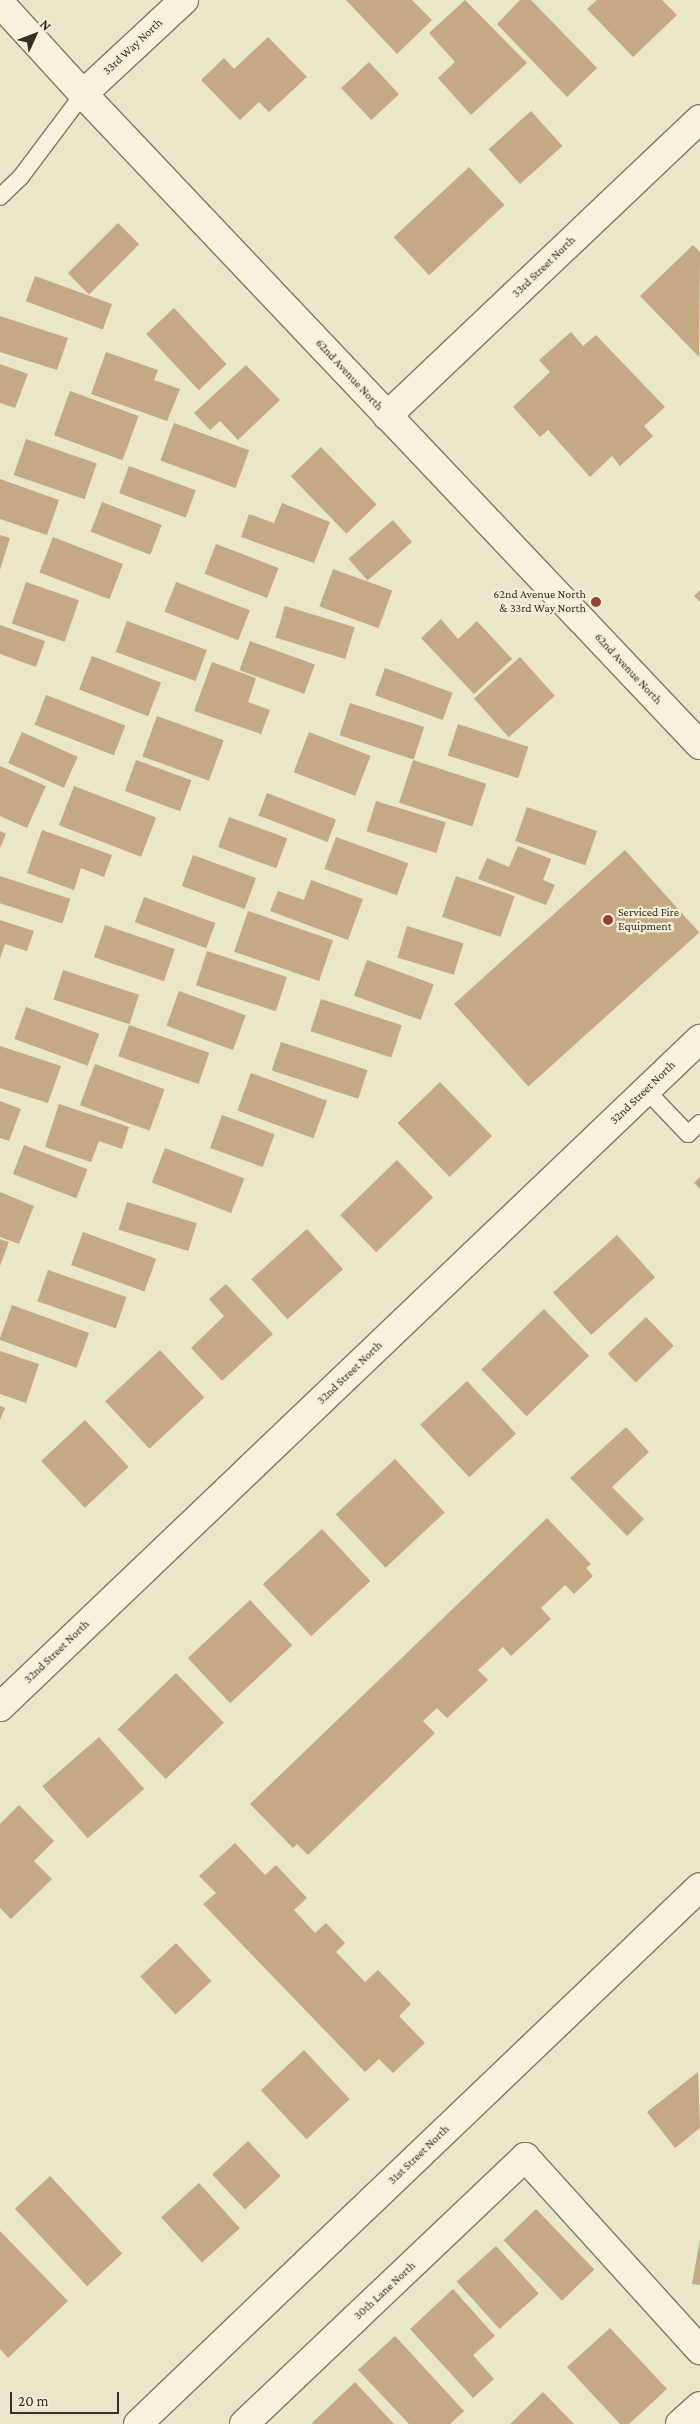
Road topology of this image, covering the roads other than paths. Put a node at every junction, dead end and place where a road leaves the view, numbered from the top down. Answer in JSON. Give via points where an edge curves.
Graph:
{"nodes":[{"id":1,"x":184,"y":0,"type":"edge"},
{"id":2,"x":0,"y":3,"type":"edge"},
{"id":3,"x":83,"y":94,"type":"junction"},
{"id":4,"x":700,"y":119,"type":"edge"},
{"id":5,"x":1,"y":193,"type":"edge"},
{"id":6,"x":387,"y":416,"type":"junction"},
{"id":7,"x":700,"y":745,"type":"edge"},
{"id":8,"x":700,"y":1039,"type":"edge"},
{"id":9,"x":646,"y":1090,"type":"junction"},
{"id":10,"x":700,"y":1123,"type":"edge"},
{"id":11,"x":0,"y":1707,"type":"edge"},
{"id":12,"x":700,"y":1886,"type":"edge"},
{"id":13,"x":700,"y":2350,"type":"edge"},
{"id":14,"x":700,"y":2406,"type":"edge"},
{"id":15,"x":138,"y":2424,"type":"edge"},
{"id":16,"x":244,"y":2424,"type":"edge"},
{"id":17,"x":680,"y":2424,"type":"edge"}],
"edges":[{"from":1,"to":3,"type":"street","name":"33rd Way North"},
{"from":2,"to":3,"type":"street","name":"62nd Avenue North"},
{"from":3,"to":5,"type":"lane","via":[[20,178]]},
{"from":3,"to":6,"type":"street","name":"62nd Avenue North"},
{"from":4,"to":6,"type":"street","name":"33rd Street North"},
{"from":6,"to":7,"type":"street","name":"62nd Avenue North"},
{"from":8,"to":9,"type":"street","name":"32nd Street North"},
{"from":9,"to":10,"type":"lane","via":[[688,1134]]},
{"from":9,"to":11,"type":"street","name":"32nd Street North"},
{"from":12,"to":15,"type":"street","name":"31st Street North"},
{"from":13,"to":16,"type":"street","name":"30th Lane North","via":[[525,2158]]},
{"from":14,"to":17,"type":"street"}]}
